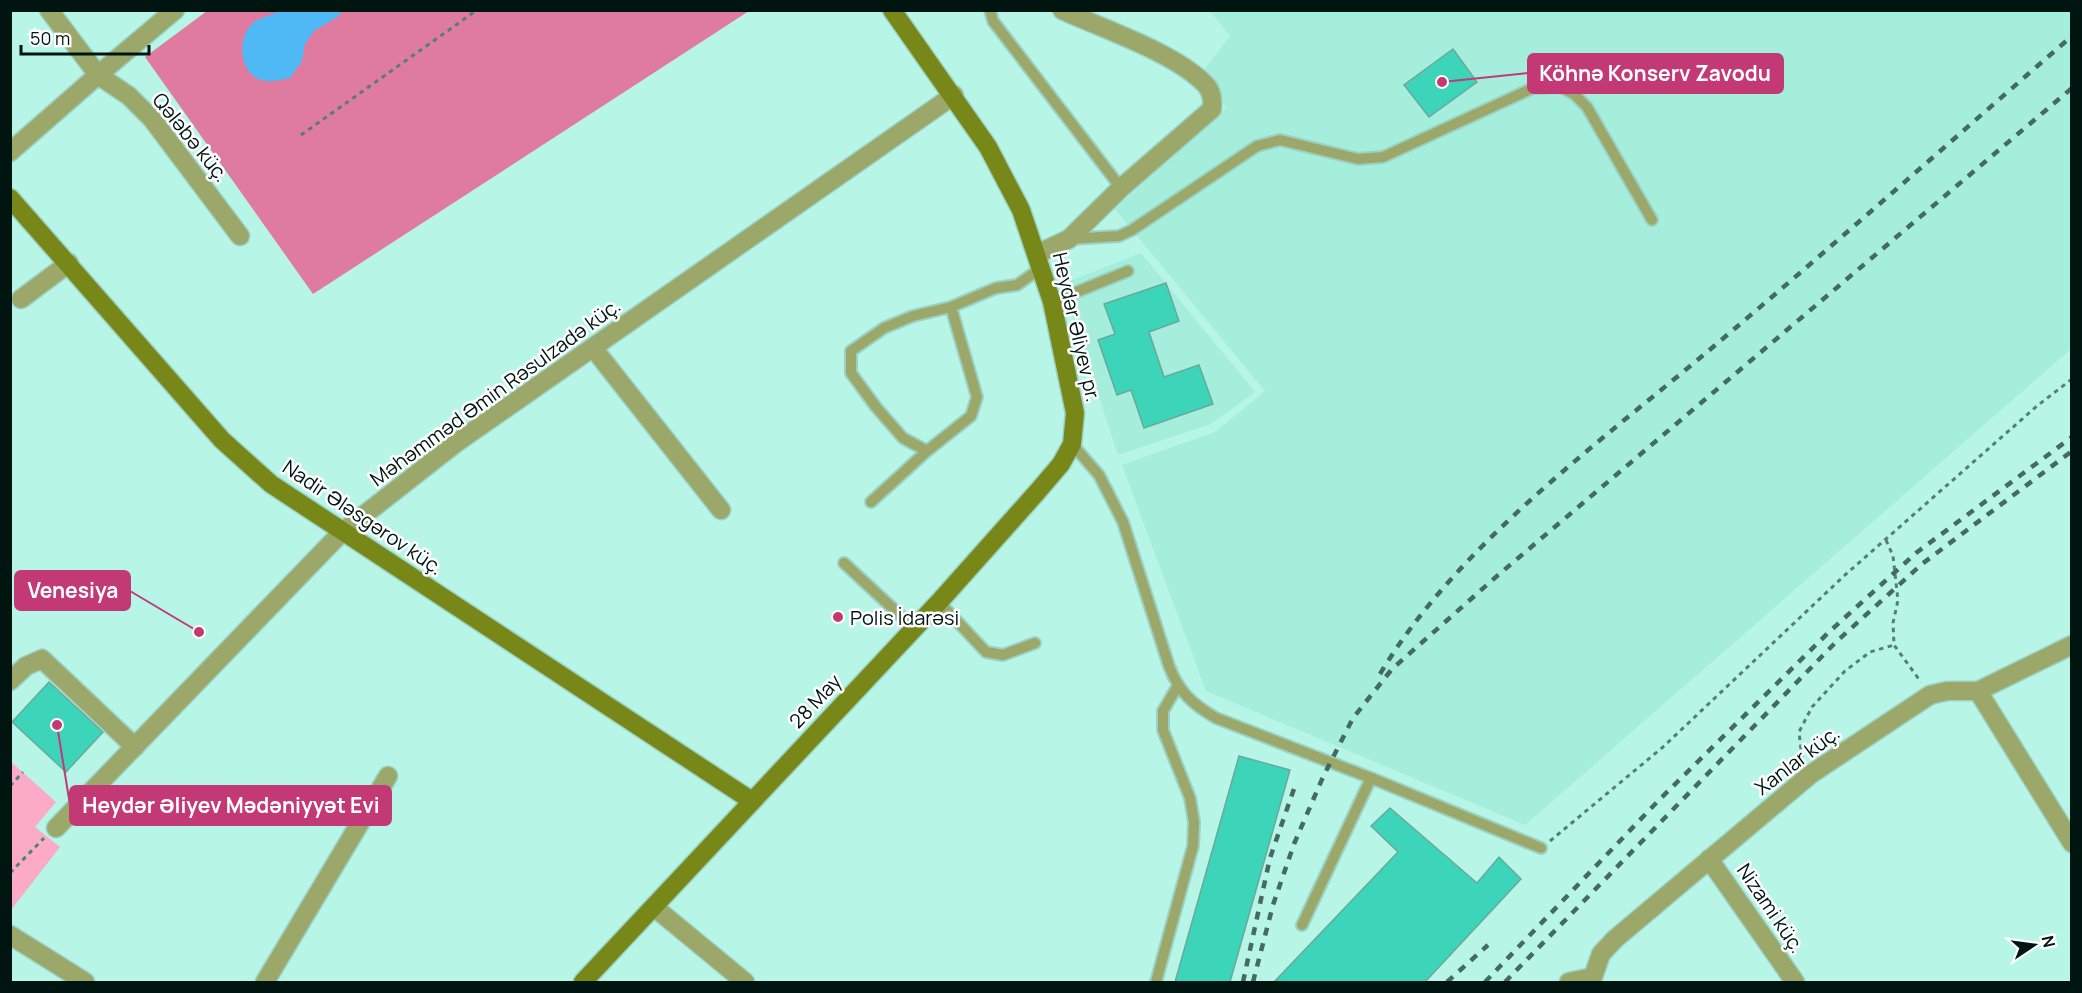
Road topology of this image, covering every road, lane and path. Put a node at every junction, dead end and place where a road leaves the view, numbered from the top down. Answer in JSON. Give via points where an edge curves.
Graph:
{"nodes":[{"id":1,"x":50,"y":10,"type":"edge"},
{"id":2,"x":176,"y":10,"type":"edge"},
{"id":3,"x":477,"y":10,"type":"edge"},
{"id":4,"x":892,"y":10,"type":"edge"},
{"id":5,"x":990,"y":10,"type":"edge"},
{"id":6,"x":1062,"y":10,"type":"edge"},
{"id":7,"x":98,"y":75,"type":"junction"},
{"id":8,"x":954,"y":95,"type":"junction"},
{"id":9,"x":301,"y":135,"type":"dead end"},
{"id":10,"x":10,"y":152,"type":"edge"},
{"id":11,"x":1121,"y":188,"type":"junction"},
{"id":12,"x":10,"y":198,"type":"edge"},
{"id":13,"x":1652,"y":220,"type":"dead end"},
{"id":14,"x":240,"y":236,"type":"dead end"},
{"id":15,"x":1069,"y":239,"type":"junction"},
{"id":16,"x":1039,"y":261,"type":"junction"},
{"id":17,"x":69,"y":263,"type":"junction"},
{"id":18,"x":1128,"y":271,"type":"dead end"},
{"id":19,"x":21,"y":300,"type":"dead end"},
{"id":20,"x":1052,"y":302,"type":"junction"},
{"id":21,"x":951,"y":307,"type":"junction"},
{"id":22,"x":594,"y":349,"type":"junction"},
{"id":23,"x":2072,"y":379,"type":"edge"},
{"id":24,"x":1072,"y":444,"type":"junction"},
{"id":25,"x":927,"y":451,"type":"junction"},
{"id":26,"x":871,"y":502,"type":"dead end"},
{"id":27,"x":721,"y":510,"type":"dead end"},
{"id":28,"x":341,"y":533,"type":"junction"},
{"id":29,"x":1886,"y":539,"type":"junction"},
{"id":30,"x":844,"y":563,"type":"dead end"},
{"id":31,"x":939,"y":602,"type":"junction"},
{"id":32,"x":915,"y":629,"type":"junction"},
{"id":33,"x":1035,"y":643,"type":"dead end"},
{"id":34,"x":1894,"y":645,"type":"junction"},
{"id":35,"x":2072,"y":645,"type":"edge"},
{"id":36,"x":10,"y":681,"type":"edge"},
{"id":37,"x":1177,"y":687,"type":"junction"},
{"id":38,"x":1978,"y":691,"type":"junction"},
{"id":39,"x":1930,"y":695,"type":"junction"},
{"id":40,"x":135,"y":747,"type":"junction"},
{"id":41,"x":23,"y":772,"type":"dead end"},
{"id":42,"x":1811,"y":774,"type":"junction"},
{"id":43,"x":388,"y":776,"type":"dead end"},
{"id":44,"x":1371,"y":778,"type":"junction"},
{"id":45,"x":10,"y":786,"type":"edge"},
{"id":46,"x":752,"y":801,"type":"junction"},
{"id":47,"x":51,"y":832,"type":"joint"},
{"id":48,"x":2072,"y":843,"type":"edge"},
{"id":49,"x":1541,"y":848,"type":"joint"},
{"id":50,"x":1709,"y":859,"type":"junction"},
{"id":51,"x":10,"y":873,"type":"edge"},
{"id":52,"x":654,"y":907,"type":"junction"},
{"id":53,"x":1302,"y":925,"type":"dead end"},
{"id":54,"x":10,"y":935,"type":"edge"},
{"id":55,"x":1594,"y":980,"type":"edge"},
{"id":56,"x":85,"y":982,"type":"edge"},
{"id":57,"x":265,"y":982,"type":"edge"},
{"id":58,"x":583,"y":982,"type":"edge"},
{"id":59,"x":745,"y":982,"type":"edge"},
{"id":60,"x":1156,"y":982,"type":"edge"},
{"id":61,"x":1569,"y":982,"type":"edge"},
{"id":62,"x":1794,"y":982,"type":"edge"}],
"edges":[{"from":1,"to":7,"type":"street","name":"Qələbə küç."},
{"from":2,"to":7,"type":"street"},
{"from":3,"to":9,"type":"path"},
{"from":4,"to":8,"type":"main road","name":"Heydər Əliyev pr."},
{"from":5,"to":11,"type":"lane","via":[[993,21]]},
{"from":6,"to":11,"type":"street","via":[[1174,61],[1205,84],[1213,97],[1212,108]]},
{"from":7,"to":10,"type":"street"},
{"from":7,"to":14,"type":"street","name":"Qələbə küç.","via":[[129,96],[152,119]]},
{"from":8,"to":16,"type":"main road","name":"Heydər Əliyev pr.","via":[[1004,176]]},
{"from":8,"to":22,"type":"street","name":"Məhəmməd Əmin Rəsulzadə küç."},
{"from":11,"to":15,"type":"street"},
{"from":12,"to":17,"type":"main road","name":"Nadir Ələsgərov küç."},
{"from":13,"to":15,"type":"lane","via":[[1587,106],[1574,94],[1552,87],[1533,88],[1383,157],[1358,159],[1280,140],[1257,146],[1132,230],[1119,236]]},
{"from":15,"to":16,"type":"street"},
{"from":16,"to":20,"type":"main road","name":"Heydər Əliyev pr."},
{"from":16,"to":21,"type":"lane","via":[[1017,285],[996,288]]},
{"from":17,"to":19,"type":"street"},
{"from":17,"to":28,"type":"main road","name":"Nadir Ələsgərov küç.","via":[[222,440],[271,484]]},
{"from":18,"to":20,"type":"lane"},
{"from":20,"to":24,"type":"main road","name":"Heydər Əliyev pr.","via":[[1075,413]]},
{"from":21,"to":25,"type":"lane","via":[[977,397],[971,416]]},
{"from":21,"to":25,"type":"lane","via":[[884,328],[851,351],[851,374],[876,407],[903,438]]},
{"from":22,"to":27,"type":"street"},
{"from":22,"to":28,"type":"street","name":"Məhəmməd Əmin Rəsulzadə küç.","via":[[456,443]]},
{"from":23,"to":29,"type":"path"},
{"from":24,"to":31,"type":"main road","name":"28 May","via":[[1061,464]]},
{"from":24,"to":37,"type":"lane","via":[[1099,475],[1123,522]]},
{"from":25,"to":26,"type":"lane"},
{"from":28,"to":40,"type":"street","name":"Məhəmməd Əmin Rəsulzadə küç."},
{"from":28,"to":46,"type":"main road","name":"Nadir Ələsgərov küç."},
{"from":29,"to":34,"type":"path","via":[[1893,556],[1898,600]]},
{"from":29,"to":49,"type":"path","via":[[1663,747]]},
{"from":30,"to":32,"type":"lane"},
{"from":31,"to":32,"type":"main road","name":"28 May"},
{"from":31,"to":33,"type":"lane","via":[[986,652],[1003,655]]},
{"from":32,"to":46,"type":"main road","name":"28 May"},
{"from":34,"to":39,"type":"path"},
{"from":34,"to":42,"type":"path","via":[[1862,658],[1812,707],[1799,732],[1802,758]]},
{"from":35,"to":38,"type":"street","name":"Xanlar küç."},
{"from":36,"to":40,"type":"street","via":[[26,666],[42,660]]},
{"from":37,"to":44,"type":"lane","via":[[1192,704],[1215,718]]},
{"from":37,"to":60,"type":"lane","via":[[1163,711],[1163,730],[1190,798],[1193,846]]},
{"from":38,"to":39,"type":"street","name":"Xanlar küç."},
{"from":38,"to":48,"type":"street"},
{"from":39,"to":42,"type":"street","name":"Xanlar küç."},
{"from":40,"to":47,"type":"street","name":"Məhəmməd Əmin Rəsulzadə küç."},
{"from":41,"to":45,"type":"path"},
{"from":42,"to":50,"type":"street","name":"Xanlar küç."},
{"from":43,"to":57,"type":"street"},
{"from":44,"to":49,"type":"lane"},
{"from":44,"to":53,"type":"lane"},
{"from":46,"to":52,"type":"main road","name":"28 May"},
{"from":47,"to":51,"type":"path"},
{"from":50,"to":55,"type":"street","name":"Xanlar küç.","via":[[1615,939],[1601,954]]},
{"from":50,"to":62,"type":"street","name":"Nizami küç."},
{"from":52,"to":58,"type":"main road","name":"28 May"},
{"from":52,"to":59,"type":"street"},
{"from":54,"to":56,"type":"street"},
{"from":55,"to":61,"type":"street"}]}
